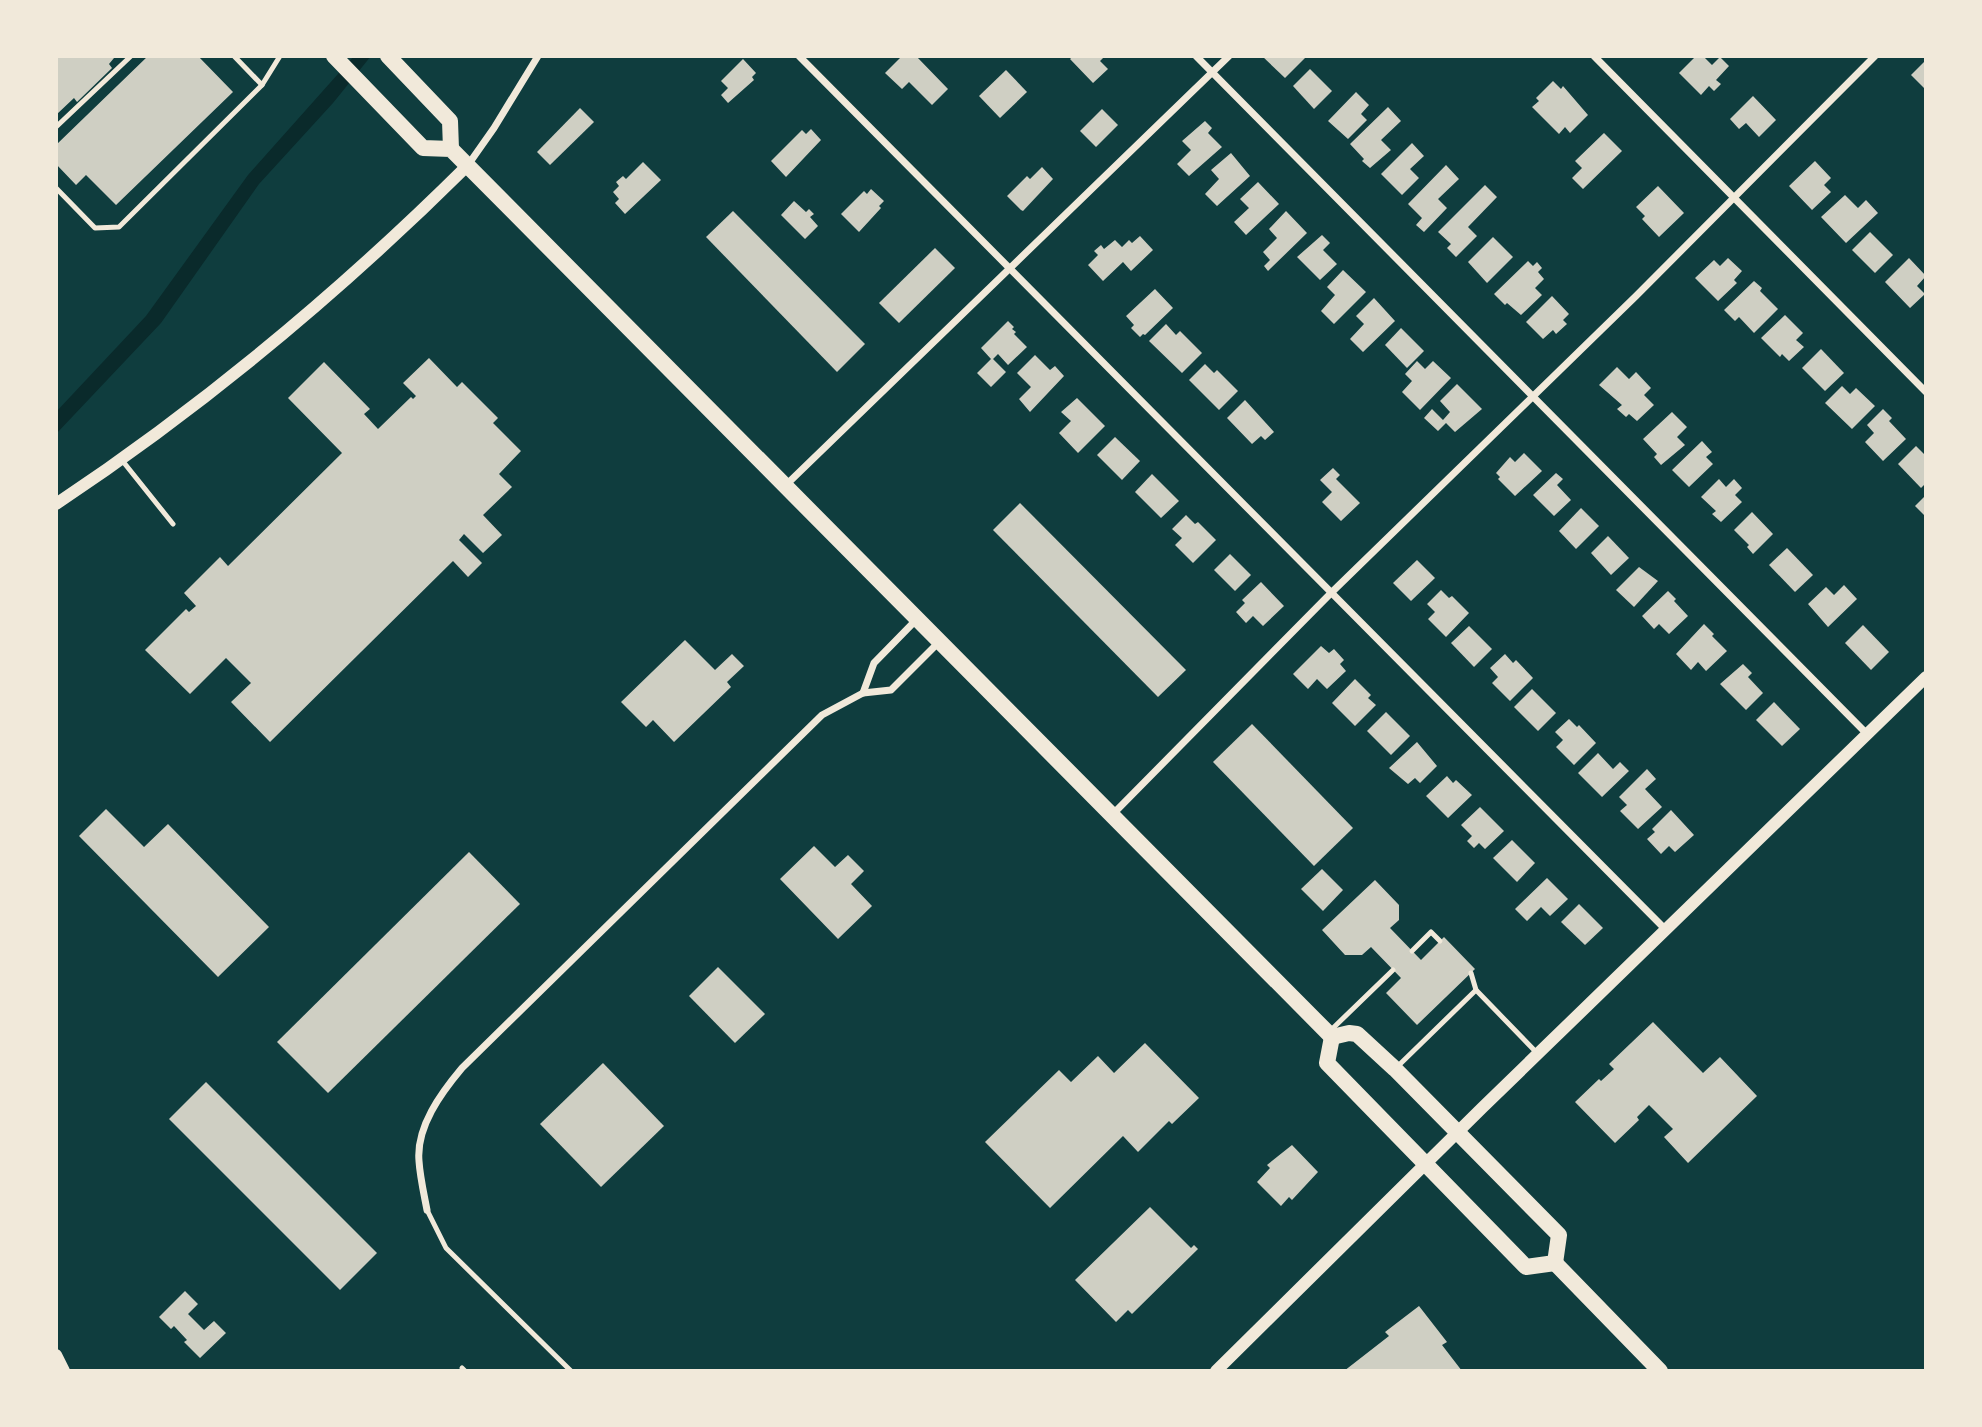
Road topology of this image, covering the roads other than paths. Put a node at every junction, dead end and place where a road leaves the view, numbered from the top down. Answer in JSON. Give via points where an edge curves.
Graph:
{"nodes":[{"id":1,"x":131,"y":56,"type":"edge"},
{"id":2,"x":234,"y":56,"type":"edge"},
{"id":3,"x":280,"y":56,"type":"edge"},
{"id":4,"x":334,"y":56,"type":"edge"},
{"id":5,"x":388,"y":56,"type":"edge"},
{"id":6,"x":538,"y":56,"type":"edge"},
{"id":7,"x":799,"y":56,"type":"edge"},
{"id":8,"x":1196,"y":56,"type":"edge"},
{"id":9,"x":1229,"y":56,"type":"edge"},
{"id":10,"x":1594,"y":56,"type":"edge"},
{"id":11,"x":1875,"y":56,"type":"edge"},
{"id":12,"x":1212,"y":72,"type":"junction"},
{"id":13,"x":262,"y":85,"type":"junction"},
{"id":14,"x":56,"y":127,"type":"edge"},
{"id":15,"x":450,"y":149,"type":"junction"},
{"id":16,"x":467,"y":166,"type":"junction"},
{"id":17,"x":56,"y":188,"type":"edge"},
{"id":18,"x":1733,"y":197,"type":"junction"},
{"id":19,"x":1010,"y":267,"type":"junction"},
{"id":20,"x":1926,"y":392,"type":"edge"},
{"id":21,"x":1533,"y":396,"type":"junction"},
{"id":22,"x":121,"y":458,"type":"junction"},
{"id":23,"x":785,"y":486,"type":"junction"},
{"id":24,"x":56,"y":504,"type":"edge"},
{"id":25,"x":173,"y":524,"type":"dead end"},
{"id":26,"x":1332,"y":592,"type":"junction"},
{"id":27,"x":917,"y":620,"type":"junction"},
{"id":28,"x":939,"y":642,"type":"junction"},
{"id":29,"x":1926,"y":677,"type":"edge"},
{"id":30,"x":863,"y":693,"type":"junction"},
{"id":31,"x":1867,"y":734,"type":"junction"},
{"id":32,"x":1112,"y":816,"type":"junction"},
{"id":33,"x":1666,"y":930,"type":"junction"},
{"id":34,"x":1440,"y":941,"type":"dead end"},
{"id":35,"x":1412,"y":951,"type":"dead end"},
{"id":36,"x":1393,"y":970,"type":"dead end"},
{"id":37,"x":1471,"y":973,"type":"dead end"},
{"id":38,"x":1476,"y":990,"type":"junction"},
{"id":39,"x":1330,"y":1035,"type":"junction"},
{"id":40,"x":1538,"y":1054,"type":"junction"},
{"id":41,"x":1395,"y":1069,"type":"junction"},
{"id":42,"x":1458,"y":1133,"type":"junction"},
{"id":43,"x":1425,"y":1164,"type":"junction"},
{"id":44,"x":427,"y":1210,"type":"joint"},
{"id":45,"x":1555,"y":1263,"type":"junction"},
{"id":46,"x":56,"y":1355,"type":"edge"},
{"id":47,"x":64,"y":1371,"type":"edge"},
{"id":48,"x":571,"y":1371,"type":"edge"},
{"id":49,"x":1216,"y":1371,"type":"edge"},
{"id":50,"x":1660,"y":1371,"type":"edge"}],
"edges":[{"from":1,"to":14,"type":"lane"},
{"from":2,"to":13,"type":"lane"},
{"from":3,"to":13,"type":"lane"},
{"from":4,"to":15,"type":"main road","via":[[423,148]]},
{"from":5,"to":15,"type":"main road","via":[[450,121]]},
{"from":6,"to":16,"type":"street"},
{"from":7,"to":19,"type":"street"},
{"from":8,"to":12,"type":"street"},
{"from":9,"to":12,"type":"street"},
{"from":10,"to":18,"type":"street"},
{"from":11,"to":18,"type":"street"},
{"from":12,"to":19,"type":"street"},
{"from":12,"to":21,"type":"street"},
{"from":13,"to":17,"type":"lane","via":[[119,227],[95,228]]},
{"from":15,"to":16,"type":"main road"},
{"from":16,"to":22,"type":"street","via":[[297,321]]},
{"from":16,"to":23,"type":"main road"},
{"from":18,"to":20,"type":"street"},
{"from":18,"to":21,"type":"street"},
{"from":19,"to":23,"type":"street"},
{"from":19,"to":26,"type":"street"},
{"from":21,"to":26,"type":"street"},
{"from":21,"to":31,"type":"street"},
{"from":22,"to":24,"type":"street"},
{"from":22,"to":25,"type":"lane"},
{"from":23,"to":27,"type":"main road"},
{"from":26,"to":32,"type":"street"},
{"from":26,"to":33,"type":"street"},
{"from":27,"to":28,"type":"main road"},
{"from":27,"to":30,"type":"street","via":[[874,663]]},
{"from":28,"to":30,"type":"street","via":[[891,690]]},
{"from":28,"to":32,"type":"main road"},
{"from":29,"to":31,"type":"street"},
{"from":30,"to":44,"type":"street","via":[[822,715],[454,1078],[434,1106],[421,1144],[418,1159]]},
{"from":31,"to":33,"type":"street"},
{"from":32,"to":39,"type":"main road"},
{"from":33,"to":40,"type":"street"},
{"from":34,"to":35,"type":"lane","via":[[1431,932]]},
{"from":36,"to":39,"type":"lane"},
{"from":37,"to":38,"type":"lane"},
{"from":38,"to":40,"type":"lane"},
{"from":38,"to":41,"type":"lane"},
{"from":39,"to":41,"type":"main road","via":[[1357,1034]]},
{"from":39,"to":43,"type":"main road","via":[[1326,1063]]},
{"from":40,"to":42,"type":"street"},
{"from":41,"to":42,"type":"main road"},
{"from":42,"to":43,"type":"street"},
{"from":42,"to":45,"type":"main road","via":[[1559,1235]]},
{"from":43,"to":45,"type":"main road","via":[[1526,1267]]},
{"from":43,"to":49,"type":"street"},
{"from":44,"to":48,"type":"lane","via":[[446,1248]]},
{"from":45,"to":50,"type":"main road"},
{"from":46,"to":47,"type":"street"}]}
